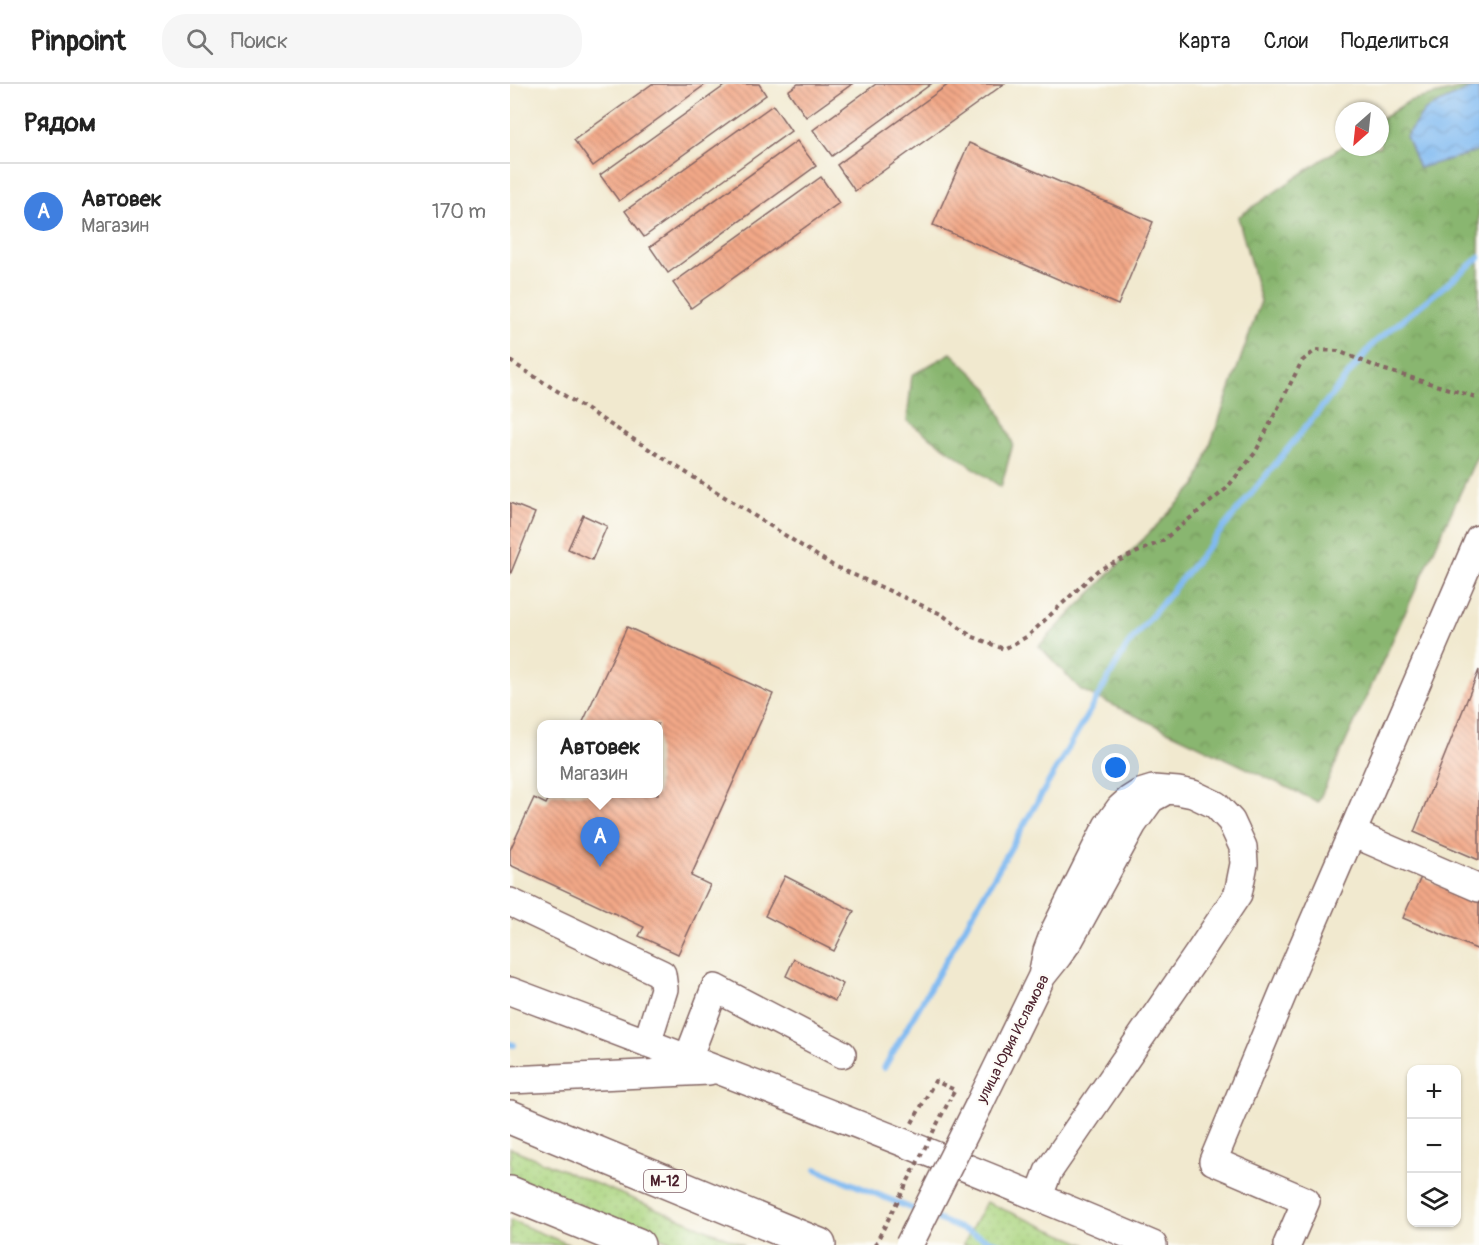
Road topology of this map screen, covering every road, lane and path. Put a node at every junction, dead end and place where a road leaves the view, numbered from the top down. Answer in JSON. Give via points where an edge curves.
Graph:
{"nodes":[{"id":1,"x":510,"y":361,"type":"edge"},
{"id":2,"x":1479,"y":398,"type":"edge"},
{"id":3,"x":1479,"y":539,"type":"edge"},
{"id":4,"x":1178,"y":790,"type":"junction"},
{"id":5,"x":1352,"y":833,"type":"junction"},
{"id":6,"x":1479,"y":888,"type":"edge"},
{"id":7,"x":510,"y":902,"type":"edge"},
{"id":8,"x":1042,"y":976,"type":"junction"},
{"id":9,"x":510,"y":991,"type":"edge"},
{"id":10,"x":647,"y":1043,"type":"junction"},
{"id":11,"x":842,"y":1054,"type":"dead end"},
{"id":12,"x":688,"y":1058,"type":"junction"},
{"id":13,"x":720,"y":1070,"type":"junction"},
{"id":14,"x":510,"y":1080,"type":"edge"},
{"id":15,"x":510,"y":1117,"type":"edge"},
{"id":16,"x":912,"y":1124,"type":"dead end"},
{"id":17,"x":510,"y":1193,"type":"edge"},
{"id":18,"x":1039,"y":1196,"type":"junction"},
{"id":19,"x":638,"y":1245,"type":"edge"},
{"id":20,"x":819,"y":1245,"type":"edge"},
{"id":21,"x":875,"y":1245,"type":"edge"},
{"id":22,"x":909,"y":1245,"type":"edge"},
{"id":23,"x":1153,"y":1245,"type":"edge"},
{"id":24,"x":1287,"y":1245,"type":"edge"}],
"edges":[{"from":1,"to":2,"type":"path","via":[[832,565],[941,614],[971,636],[1004,649],[1028,636],[1098,570],[1162,541],[1226,489],[1255,453],[1302,361],[1316,350],[1338,351],[1382,369]]},
{"from":3,"to":5,"type":"street"},
{"from":4,"to":8,"type":"street","name":"улица Юрия Исламова","via":[[1158,794],[1144,807],[1070,939]]},
{"from":4,"to":8,"type":"street","via":[[1140,793],[1114,816],[1055,930]]},
{"from":4,"to":18,"type":"street","via":[[1216,805],[1231,821],[1244,847],[1238,894],[1047,1172]]},
{"from":5,"to":6,"type":"street"},
{"from":5,"to":24,"type":"street","via":[[1214,1161],[1306,1201]]},
{"from":7,"to":10,"type":"street","via":[[662,974],[664,990]]},
{"from":8,"to":22,"type":"street","name":"улица Юрия Исламова","bridge":true},
{"from":9,"to":10,"type":"street"},
{"from":10,"to":12,"type":"street"},
{"from":11,"to":12,"type":"street","via":[[715,988]]},
{"from":12,"to":13,"type":"street"},
{"from":13,"to":14,"type":"street"},
{"from":13,"to":18,"type":"street"},
{"from":15,"to":20,"type":"main road","number":"М-12"},
{"from":16,"to":21,"type":"path","bridge":true,"via":[[935,1081],[955,1090]]},
{"from":17,"to":19,"type":"main road"},
{"from":18,"to":23,"type":"street"}]}
